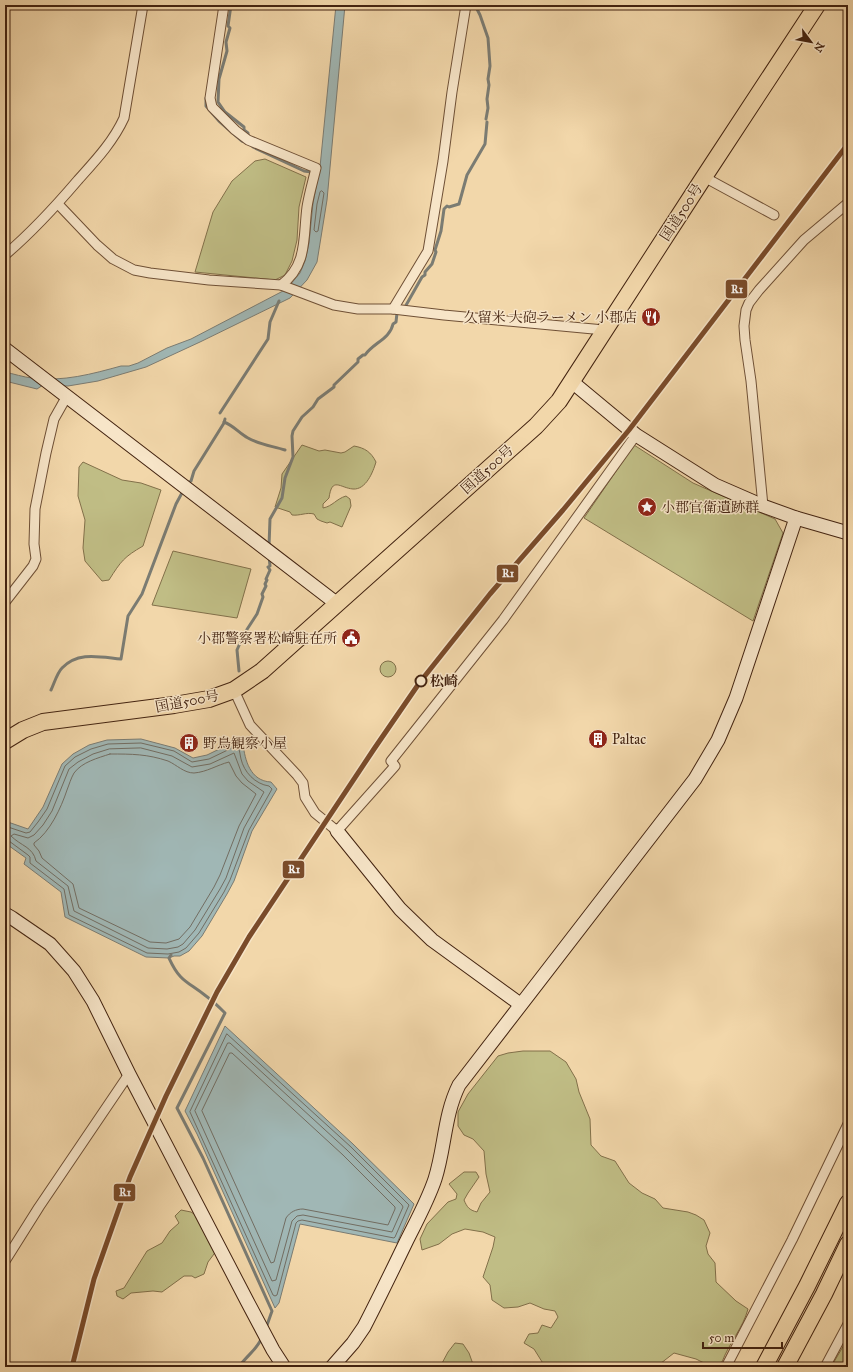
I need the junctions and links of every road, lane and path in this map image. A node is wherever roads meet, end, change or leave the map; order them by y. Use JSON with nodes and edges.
{"nodes":[{"id":1,"x":143,"y":5,"type":"edge"},
{"id":2,"x":224,"y":5,"type":"edge"},
{"id":3,"x":466,"y":5,"type":"edge"},
{"id":4,"x":817,"y":5,"type":"edge"},
{"id":5,"x":704,"y":177,"type":"junction"},
{"id":6,"x":848,"y":203,"type":"edge"},
{"id":7,"x":58,"y":204,"type":"junction"},
{"id":8,"x":774,"y":215,"type":"dead end"},
{"id":9,"x":5,"y":255,"type":"edge"},
{"id":10,"x":281,"y":285,"type":"junction"},
{"id":11,"x":393,"y":309,"type":"junction"},
{"id":12,"x":604,"y":330,"type":"junction"},
{"id":13,"x":5,"y":349,"type":"edge"},
{"id":14,"x":571,"y":381,"type":"junction"},
{"id":15,"x":67,"y":396,"type":"junction"},
{"id":16,"x":636,"y":435,"type":"junction"},
{"id":17,"x":763,"y":506,"type":"junction"},
{"id":18,"x":796,"y":518,"type":"junction"},
{"id":19,"x":848,"y":533,"type":"edge"},
{"id":20,"x":5,"y":602,"type":"edge"},
{"id":21,"x":336,"y":603,"type":"junction"},
{"id":22,"x":234,"y":690,"type":"junction"},
{"id":23,"x":5,"y":741,"type":"edge"},
{"id":24,"x":336,"y":831,"type":"junction"},
{"id":25,"x":5,"y":914,"type":"edge"},
{"id":26,"x":520,"y":1004,"type":"junction"},
{"id":27,"x":130,"y":1074,"type":"junction"},
{"id":28,"x":848,"y":1126,"type":"edge"},
{"id":29,"x":848,"y":1203,"type":"edge"},
{"id":30,"x":848,"y":1244,"type":"edge"},
{"id":31,"x":5,"y":1261,"type":"edge"},
{"id":32,"x":848,"y":1324,"type":"edge"},
{"id":33,"x":284,"y":1367,"type":"edge"},
{"id":34,"x":332,"y":1367,"type":"edge"},
{"id":35,"x":726,"y":1367,"type":"edge"},
{"id":36,"x":764,"y":1367,"type":"edge"},
{"id":37,"x":784,"y":1367,"type":"edge"},
{"id":38,"x":825,"y":1367,"type":"edge"}],
"edges":[{"from":1,"to":7,"type":"street"},
{"from":2,"to":10,"type":"street"},
{"from":3,"to":11,"type":"street"},
{"from":4,"to":5,"type":"highway","name":"国道500号"},
{"from":5,"to":8,"type":"street"},
{"from":5,"to":12,"type":"highway","name":"国道500号"},
{"from":6,"to":17,"type":"street"},
{"from":7,"to":9,"type":"street"},
{"from":7,"to":10,"type":"street"},
{"from":10,"to":11,"type":"street"},
{"from":11,"to":12,"type":"street"},
{"from":12,"to":14,"type":"highway","name":"国道500号"},
{"from":13,"to":15,"type":"street"},
{"from":14,"to":16,"type":"street"},
{"from":14,"to":21,"type":"highway","name":"国道500号"},
{"from":15,"to":20,"type":"street"},
{"from":15,"to":21,"type":"street"},
{"from":16,"to":17,"type":"street"},
{"from":16,"to":24,"type":"street"},
{"from":17,"to":18,"type":"street"},
{"from":18,"to":19,"type":"street"},
{"from":18,"to":26,"type":"street"},
{"from":21,"to":22,"type":"highway","name":"国道500号"},
{"from":22,"to":23,"type":"highway","name":"国道500号"},
{"from":22,"to":24,"type":"street"},
{"from":24,"to":26,"type":"street"},
{"from":25,"to":27,"type":"street"},
{"from":26,"to":34,"type":"street"},
{"from":27,"to":31,"type":"street"},
{"from":27,"to":33,"type":"street"},
{"from":28,"to":35,"type":"street"},
{"from":29,"to":36,"type":"highway"},
{"from":30,"to":37,"type":"highway"},
{"from":32,"to":38,"type":"street"}]}
